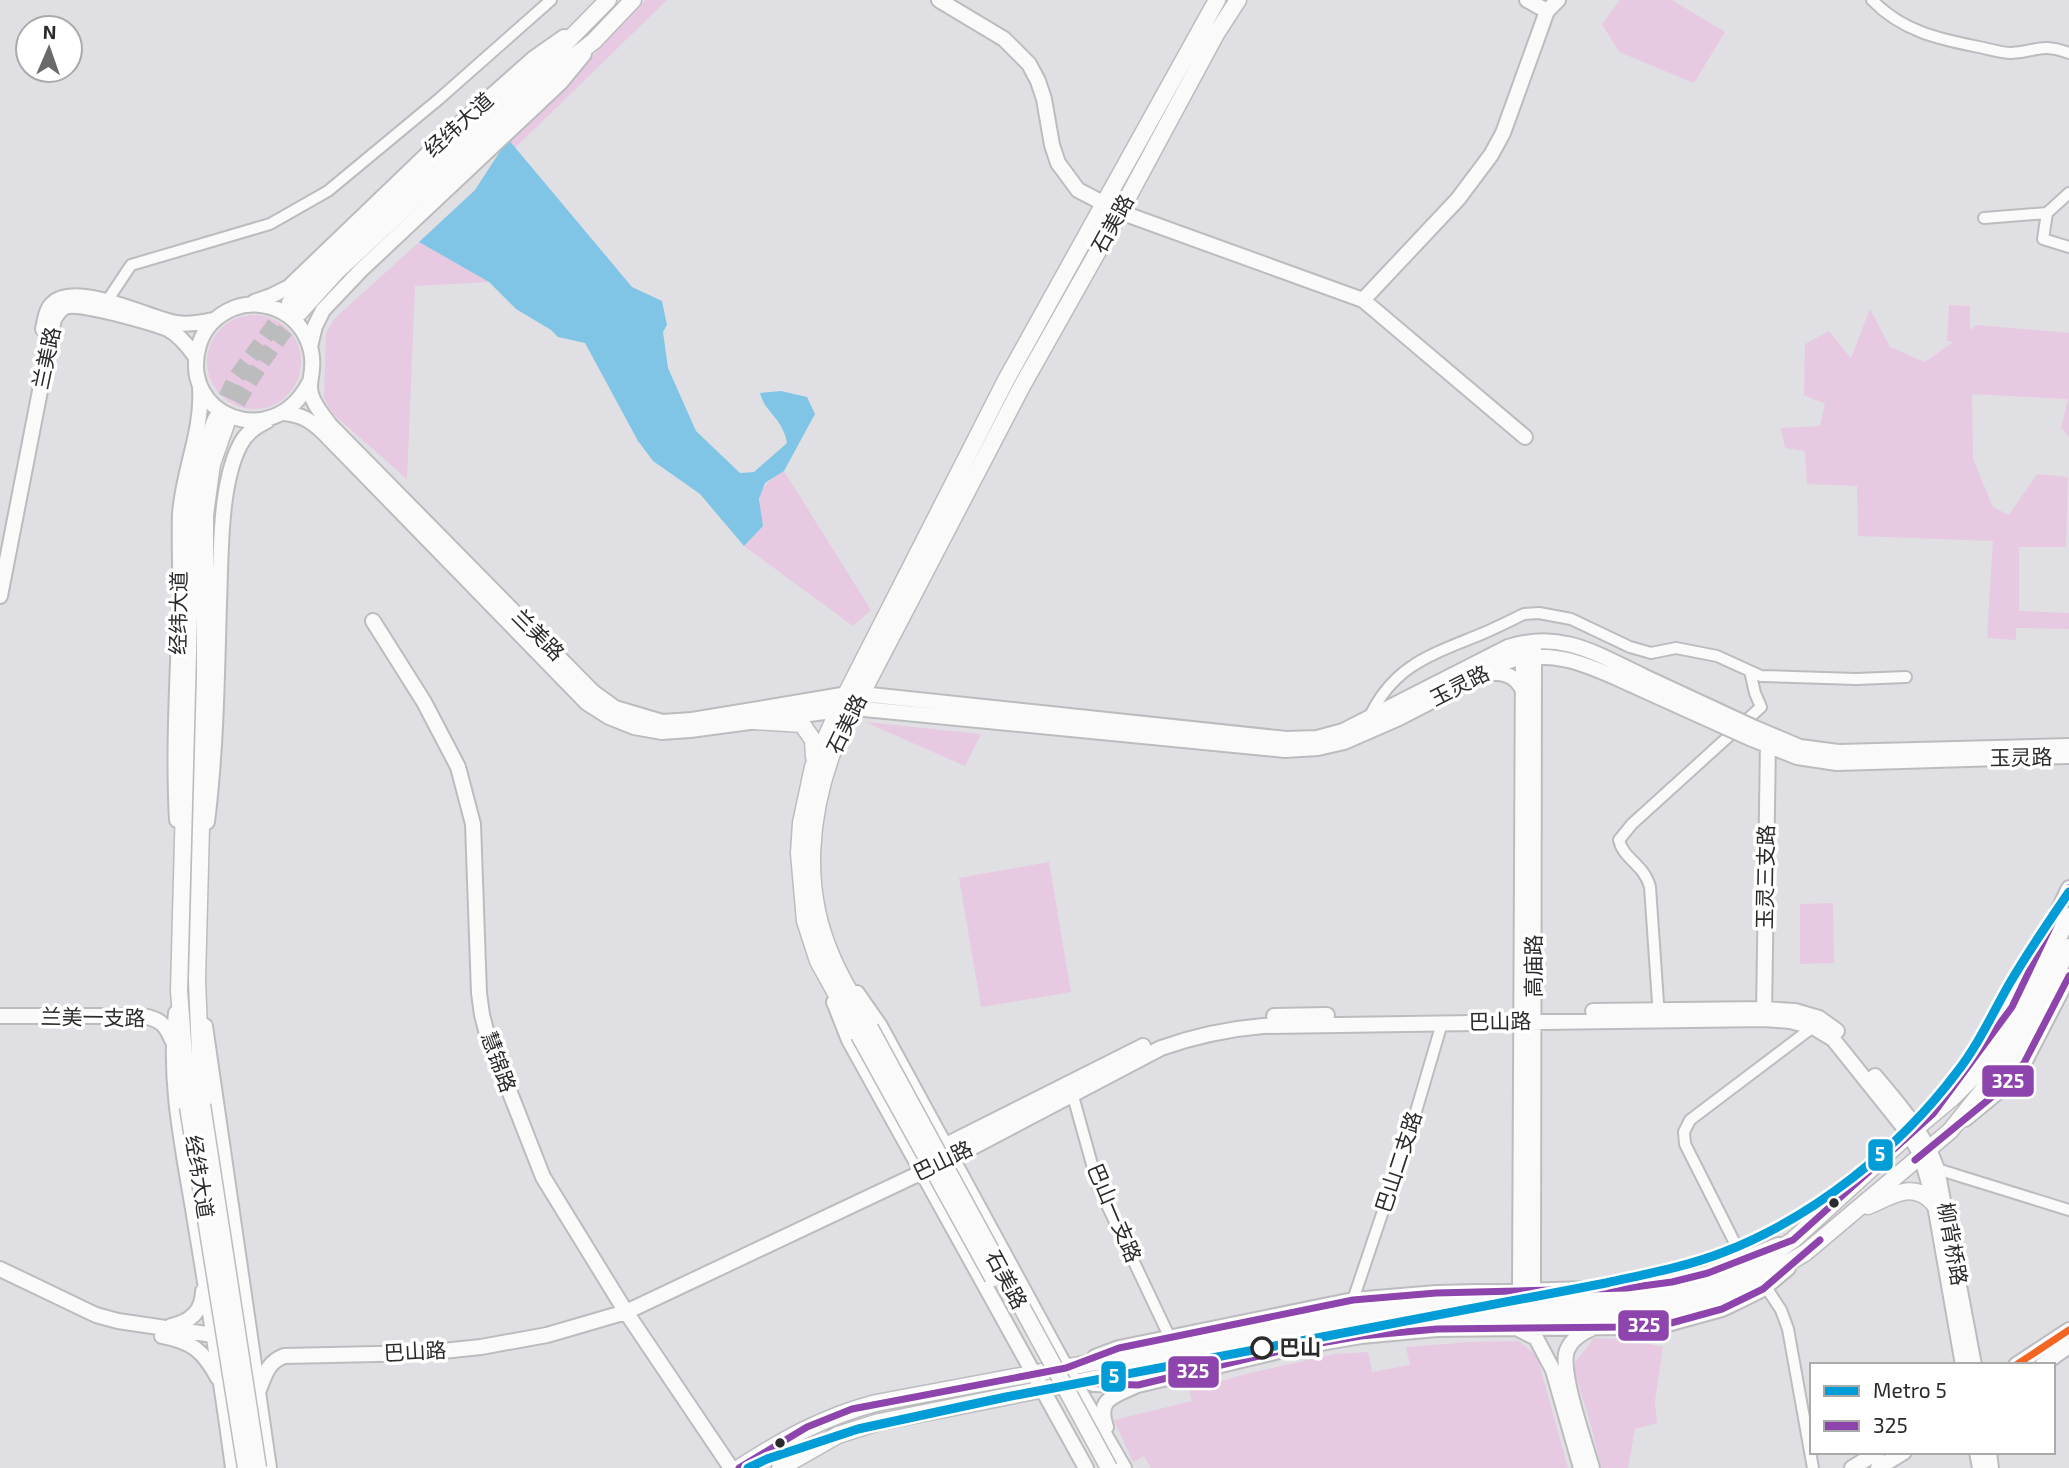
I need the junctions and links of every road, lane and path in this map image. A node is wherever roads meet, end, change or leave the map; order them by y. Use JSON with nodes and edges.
{"nodes":[{"id":1,"x":551,"y":0,"type":"edge"},
{"id":2,"x":608,"y":0,"type":"edge"},
{"id":3,"x":633,"y":0,"type":"edge"},
{"id":4,"x":939,"y":0,"type":"edge"},
{"id":5,"x":1217,"y":0,"type":"edge"},
{"id":6,"x":1238,"y":0,"type":"edge"},
{"id":7,"x":1527,"y":0,"type":"edge"},
{"id":8,"x":1558,"y":0,"type":"edge"},
{"id":9,"x":1872,"y":0,"type":"edge"},
{"id":10,"x":1547,"y":11,"type":"junction"},
{"id":11,"x":586,"y":23,"type":"junction"},
{"id":12,"x":594,"y":41,"type":"junction"},
{"id":13,"x":2069,"y":53,"type":"edge"},
{"id":14,"x":2069,"y":193,"type":"edge"},
{"id":15,"x":1102,"y":204,"type":"junction"},
{"id":16,"x":1121,"y":212,"type":"junction"},
{"id":17,"x":2047,"y":213,"type":"junction"},
{"id":18,"x":1984,"y":218,"type":"dead end"},
{"id":19,"x":2069,"y":247,"type":"edge"},
{"id":20,"x":1363,"y":300,"type":"junction"},
{"id":21,"x":107,"y":301,"type":"junction"},
{"id":22,"x":237,"y":307,"type":"junction"},
{"id":23,"x":213,"y":320,"type":"junction"},
{"id":24,"x":310,"y":346,"type":"junction"},
{"id":25,"x":195,"y":356,"type":"junction"},
{"id":26,"x":309,"y":383,"type":"junction"},
{"id":27,"x":200,"y":387,"type":"junction"},
{"id":28,"x":279,"y":415,"type":"junction"},
{"id":29,"x":1525,"y":437,"type":"dead end"},
{"id":30,"x":0,"y":547,"type":"edge"},
{"id":31,"x":0,"y":596,"type":"edge"},
{"id":32,"x":373,"y":621,"type":"dead end"},
{"id":33,"x":1529,"y":649,"type":"junction"},
{"id":34,"x":1566,"y":659,"type":"junction"},
{"id":35,"x":1750,"y":671,"type":"junction"},
{"id":36,"x":1486,"y":673,"type":"junction"},
{"id":37,"x":1906,"y":677,"type":"dead end"},
{"id":38,"x":1641,"y":682,"type":"junction"},
{"id":39,"x":1529,"y":692,"type":"junction"},
{"id":40,"x":851,"y":701,"type":"junction"},
{"id":41,"x":1369,"y":718,"type":"junction"},
{"id":42,"x":754,"y":721,"type":"junction"},
{"id":43,"x":1761,"y":737,"type":"junction"},
{"id":44,"x":1286,"y":745,"type":"junction"},
{"id":45,"x":2069,"y":746,"type":"edge"},
{"id":46,"x":2069,"y":757,"type":"edge"},
{"id":47,"x":813,"y":766,"type":"junction"},
{"id":48,"x":180,"y":884,"type":"junction"},
{"id":49,"x":200,"y":886,"type":"junction"},
{"id":50,"x":2069,"y":888,"type":"edge"},
{"id":51,"x":2069,"y":916,"type":"edge"},
{"id":52,"x":2069,"y":947,"type":"edge"},
{"id":53,"x":825,"y":959,"type":"junction"},
{"id":54,"x":2069,"y":976,"type":"edge"},
{"id":55,"x":197,"y":980,"type":"junction"},
{"id":56,"x":179,"y":991,"type":"junction"},
{"id":57,"x":1764,"y":1014,"type":"junction"},
{"id":58,"x":1659,"y":1015,"type":"junction"},
{"id":59,"x":0,"y":1016,"type":"edge"},
{"id":60,"x":1527,"y":1017,"type":"junction"},
{"id":61,"x":1442,"y":1023,"type":"junction"},
{"id":62,"x":1813,"y":1027,"type":"junction"},
{"id":63,"x":864,"y":1031,"type":"junction"},
{"id":64,"x":173,"y":1042,"type":"junction"},
{"id":65,"x":1071,"y":1089,"type":"junction"},
{"id":66,"x":195,"y":1106,"type":"junction"},
{"id":67,"x":1933,"y":1114,"type":"junction"},
{"id":68,"x":1913,"y":1130,"type":"junction"},
{"id":69,"x":1950,"y":1131,"type":"junction"},
{"id":70,"x":948,"y":1152,"type":"junction"},
{"id":71,"x":1925,"y":1152,"type":"junction"},
{"id":72,"x":919,"y":1166,"type":"junction"},
{"id":73,"x":1937,"y":1169,"type":"junction"},
{"id":74,"x":1935,"y":1205,"type":"junction"},
{"id":75,"x":2069,"y":1210,"type":"edge"},
{"id":76,"x":1853,"y":1212,"type":"junction"},
{"id":77,"x":1793,"y":1240,"type":"junction"},
{"id":78,"x":1805,"y":1253,"type":"junction"},
{"id":79,"x":1743,"y":1259,"type":"junction"},
{"id":80,"x":0,"y":1269,"type":"edge"},
{"id":81,"x":204,"y":1275,"type":"junction"},
{"id":82,"x":0,"y":1278,"type":"edge"},
{"id":83,"x":1766,"y":1287,"type":"junction"},
{"id":84,"x":1526,"y":1290,"type":"junction"},
{"id":85,"x":1353,"y":1300,"type":"junction"},
{"id":86,"x":626,"y":1312,"type":"junction"},
{"id":87,"x":162,"y":1327,"type":"junction"},
{"id":88,"x":1596,"y":1327,"type":"junction"},
{"id":89,"x":1508,"y":1328,"type":"junction"},
{"id":90,"x":2069,"y":1330,"type":"edge"},
{"id":91,"x":213,"y":1334,"type":"junction"},
{"id":92,"x":1170,"y":1338,"type":"junction"},
{"id":93,"x":2069,"y":1346,"type":"edge"},
{"id":94,"x":1963,"y":1363,"type":"edge"},
{"id":95,"x":1973,"y":1363,"type":"edge"},
{"id":96,"x":2019,"y":1363,"type":"edge"},
{"id":97,"x":2045,"y":1363,"type":"edge"},
{"id":98,"x":1066,"y":1368,"type":"junction"},
{"id":99,"x":1553,"y":1370,"type":"junction"},
{"id":100,"x":1034,"y":1373,"type":"junction"},
{"id":101,"x":1074,"y":1383,"type":"junction"},
{"id":102,"x":1138,"y":1385,"type":"junction"},
{"id":103,"x":222,"y":1386,"type":"junction"},
{"id":104,"x":1043,"y":1389,"type":"junction"},
{"id":105,"x":259,"y":1390,"type":"junction"},
{"id":106,"x":1573,"y":1400,"type":"junction"},
{"id":107,"x":262,"y":1412,"type":"junction"},
{"id":108,"x":227,"y":1417,"type":"junction"},
{"id":109,"x":1810,"y":1451,"type":"edge"},
{"id":110,"x":1875,"y":1454,"type":"edge"},
{"id":111,"x":1901,"y":1454,"type":"edge"},
{"id":112,"x":1117,"y":1465,"type":"edge"},
{"id":113,"x":233,"y":1468,"type":"edge"},
{"id":114,"x":246,"y":1468,"type":"edge"},
{"id":115,"x":258,"y":1468,"type":"edge"},
{"id":116,"x":269,"y":1468,"type":"edge"},
{"id":117,"x":731,"y":1468,"type":"edge"},
{"id":118,"x":739,"y":1468,"type":"edge"},
{"id":119,"x":780,"y":1468,"type":"edge"},
{"id":120,"x":1086,"y":1468,"type":"edge"},
{"id":121,"x":1097,"y":1468,"type":"edge"},
{"id":122,"x":1581,"y":1468,"type":"edge"},
{"id":123,"x":1592,"y":1468,"type":"edge"},
{"id":124,"x":1852,"y":1468,"type":"edge"},
{"id":125,"x":1878,"y":1468,"type":"edge"}],
"edges":[{"from":1,"to":21,"type":"street"},
{"from":2,"to":11,"type":"main road","name":"经纬大道"},
{"from":3,"to":12,"type":"main road","name":"经纬大道"},
{"from":4,"to":15,"type":"street"},
{"from":5,"to":15,"type":"main road","name":"石美路"},
{"from":6,"to":16,"type":"main road","name":"石美路"},
{"from":7,"to":10,"type":"street"},
{"from":8,"to":10,"type":"street"},
{"from":9,"to":13,"type":"street"},
{"from":10,"to":20,"type":"street"},
{"from":11,"to":12,"type":"main road","name":"经纬大道"},
{"from":11,"to":22,"type":"street","name":"经纬大道"},
{"from":12,"to":24,"type":"street","name":"经纬大道"},
{"from":14,"to":17,"type":"street"},
{"from":15,"to":16,"type":"street"},
{"from":15,"to":40,"type":"main road","name":"石美路"},
{"from":16,"to":20,"type":"street"},
{"from":16,"to":40,"type":"main road","name":"石美路"},
{"from":17,"to":18,"type":"street"},
{"from":17,"to":19,"type":"street"},
{"from":20,"to":29,"type":"street"},
{"from":21,"to":23,"type":"street","name":"兰美路"},
{"from":21,"to":30,"type":"street","name":"兰美路"},
{"from":22,"to":23,"type":"street","name":"兰美路"},
{"from":22,"to":24,"type":"street","name":"兰美路"},
{"from":23,"to":25,"type":"street"},
{"from":24,"to":26,"type":"street","name":"兰美路"},
{"from":25,"to":27,"type":"street"},
{"from":25,"to":31,"type":"street","name":"兰美路"},
{"from":26,"to":28,"type":"street"},
{"from":26,"to":40,"type":"street","name":"兰美路"},
{"from":27,"to":28,"type":"street","name":"兰美路"},
{"from":27,"to":48,"type":"street","name":"经纬大道"},
{"from":28,"to":42,"type":"street","name":"兰美路"},
{"from":28,"to":49,"type":"street","name":"经纬大道"},
{"from":32,"to":86,"type":"street","name":"慧锦路"},
{"from":33,"to":34,"type":"street","name":"玉灵路"},
{"from":33,"to":36,"type":"street","name":"玉灵路"},
{"from":33,"to":38,"type":"street","name":"玉灵路"},
{"from":33,"to":39,"type":"street","name":"高庙路"},
{"from":33,"to":41,"type":"street","name":"玉灵路"},
{"from":34,"to":38,"type":"street","name":"玉灵路"},
{"from":34,"to":39,"type":"street"},
{"from":35,"to":37,"type":"street"},
{"from":35,"to":41,"type":"street"},
{"from":35,"to":58,"type":"street"},
{"from":36,"to":39,"type":"street"},
{"from":36,"to":44,"type":"street","name":"玉灵路"},
{"from":38,"to":43,"type":"street","name":"玉灵路","bridge":true},
{"from":39,"to":60,"type":"street","name":"高庙路"},
{"from":40,"to":42,"type":"street","name":"兰美路"},
{"from":40,"to":44,"type":"street","name":"玉灵路"},
{"from":40,"to":47,"type":"main road","name":"石美路"},
{"from":40,"to":53,"type":"main road","name":"石美路"},
{"from":41,"to":44,"type":"street","name":"玉灵路"},
{"from":42,"to":47,"type":"main road"},
{"from":43,"to":45,"type":"street","name":"玉灵路"},
{"from":43,"to":46,"type":"street","name":"玉灵路"},
{"from":43,"to":57,"type":"street","name":"玉灵三支路"},
{"from":47,"to":53,"type":"main road","name":"石美路"},
{"from":48,"to":49,"type":"main road","name":"经纬大道"},
{"from":48,"to":56,"type":"main road","name":"经纬大道"},
{"from":49,"to":55,"type":"main road","name":"经纬大道"},
{"from":50,"to":67,"type":"street"},
{"from":51,"to":67,"type":"main road"},
{"from":52,"to":69,"type":"main road"},
{"from":53,"to":63,"type":"main road","name":"石美路"},
{"from":53,"to":70,"type":"street"},
{"from":53,"to":72,"type":"street"},
{"from":54,"to":69,"type":"street"},
{"from":55,"to":66,"type":"main road","name":"经纬大道"},
{"from":55,"to":105,"type":"street"},
{"from":56,"to":64,"type":"street"},
{"from":56,"to":66,"type":"main road","name":"经纬大道"},
{"from":57,"to":58,"type":"street","name":"巴山路"},
{"from":57,"to":62,"type":"street","name":"巴山路"},
{"from":57,"to":68,"type":"street","name":"巴山路"},
{"from":58,"to":60,"type":"street","name":"巴山路"},
{"from":59,"to":64,"type":"street","name":"兰美一支路"},
{"from":60,"to":61,"type":"street","name":"巴山路"},
{"from":60,"to":65,"type":"street","name":"巴山路"},
{"from":60,"to":84,"type":"street","name":"高庙路"},
{"from":61,"to":65,"type":"street","name":"巴山路"},
{"from":61,"to":85,"type":"street","name":"巴山二支路"},
{"from":62,"to":68,"type":"street","name":"巴山路"},
{"from":62,"to":79,"type":"street"},
{"from":63,"to":112,"type":"main road","name":"石美路","bridge":true},
{"from":63,"to":121,"type":"main road","name":"石美路","bridge":true},
{"from":64,"to":81,"type":"street"},
{"from":65,"to":70,"type":"street","name":"巴山路"},
{"from":65,"to":92,"type":"street","name":"巴山一支路"},
{"from":66,"to":114,"type":"main road","name":"经纬大道","bridge":true},
{"from":66,"to":115,"type":"main road","name":"经纬大道","bridge":true},
{"from":67,"to":68,"type":"main road"},
{"from":68,"to":71,"type":"street","name":"柳背桥路"},
{"from":68,"to":77,"type":"main road"},
{"from":69,"to":71,"type":"main road"},
{"from":70,"to":72,"type":"street","name":"巴山路"},
{"from":70,"to":98,"type":"street"},
{"from":71,"to":73,"type":"street","name":"柳背桥路"},
{"from":71,"to":74,"type":"street","name":"柳背桥路"},
{"from":71,"to":76,"type":"main road"},
{"from":72,"to":86,"type":"street","name":"巴山路"},
{"from":72,"to":100,"type":"street"},
{"from":73,"to":75,"type":"street"},
{"from":73,"to":95,"type":"street","name":"柳背桥路"},
{"from":74,"to":76,"type":"main road"},
{"from":74,"to":94,"type":"street","name":"柳背桥路"},
{"from":76,"to":78,"type":"main road"},
{"from":77,"to":79,"type":"street"},
{"from":77,"to":98,"type":"main road"},
{"from":78,"to":83,"type":"street"},
{"from":78,"to":101,"type":"main road"},
{"from":79,"to":84,"type":"street"},
{"from":80,"to":87,"type":"street"},
{"from":81,"to":87,"type":"street"},
{"from":81,"to":91,"type":"street"},
{"from":82,"to":103,"type":"street"},
{"from":83,"to":88,"type":"street"},
{"from":83,"to":109,"type":"street"},
{"from":84,"to":85,"type":"street"},
{"from":85,"to":92,"type":"street"},
{"from":86,"to":105,"type":"street","name":"巴山路"},
{"from":86,"to":117,"type":"street","name":"慧锦路"},
{"from":87,"to":91,"type":"street"},
{"from":88,"to":89,"type":"street"},
{"from":88,"to":106,"type":"street"},
{"from":89,"to":99,"type":"street"},
{"from":89,"to":102,"type":"street"},
{"from":90,"to":96,"type":"street"},
{"from":91,"to":103,"type":"street"},
{"from":91,"to":105,"type":"street"},
{"from":92,"to":98,"type":"street"},
{"from":93,"to":97,"type":"street"},
{"from":98,"to":100,"type":"main road"},
{"from":98,"to":101,"type":"street"},
{"from":99,"to":106,"type":"street"},
{"from":99,"to":122,"type":"street"},
{"from":100,"to":104,"type":"street"},
{"from":100,"to":118,"type":"main road"},
{"from":101,"to":102,"type":"street"},
{"from":101,"to":104,"type":"main road"},
{"from":101,"to":112,"type":"street"},
{"from":102,"to":112,"type":"street"},
{"from":103,"to":108,"type":"street"},
{"from":104,"to":119,"type":"main road"},
{"from":104,"to":120,"type":"street"},
{"from":105,"to":107,"type":"street"},
{"from":106,"to":123,"type":"street"},
{"from":107,"to":108,"type":"street"},
{"from":107,"to":116,"type":"street"},
{"from":108,"to":113,"type":"street"},
{"from":110,"to":124,"type":"street"},
{"from":111,"to":125,"type":"street"}]}
